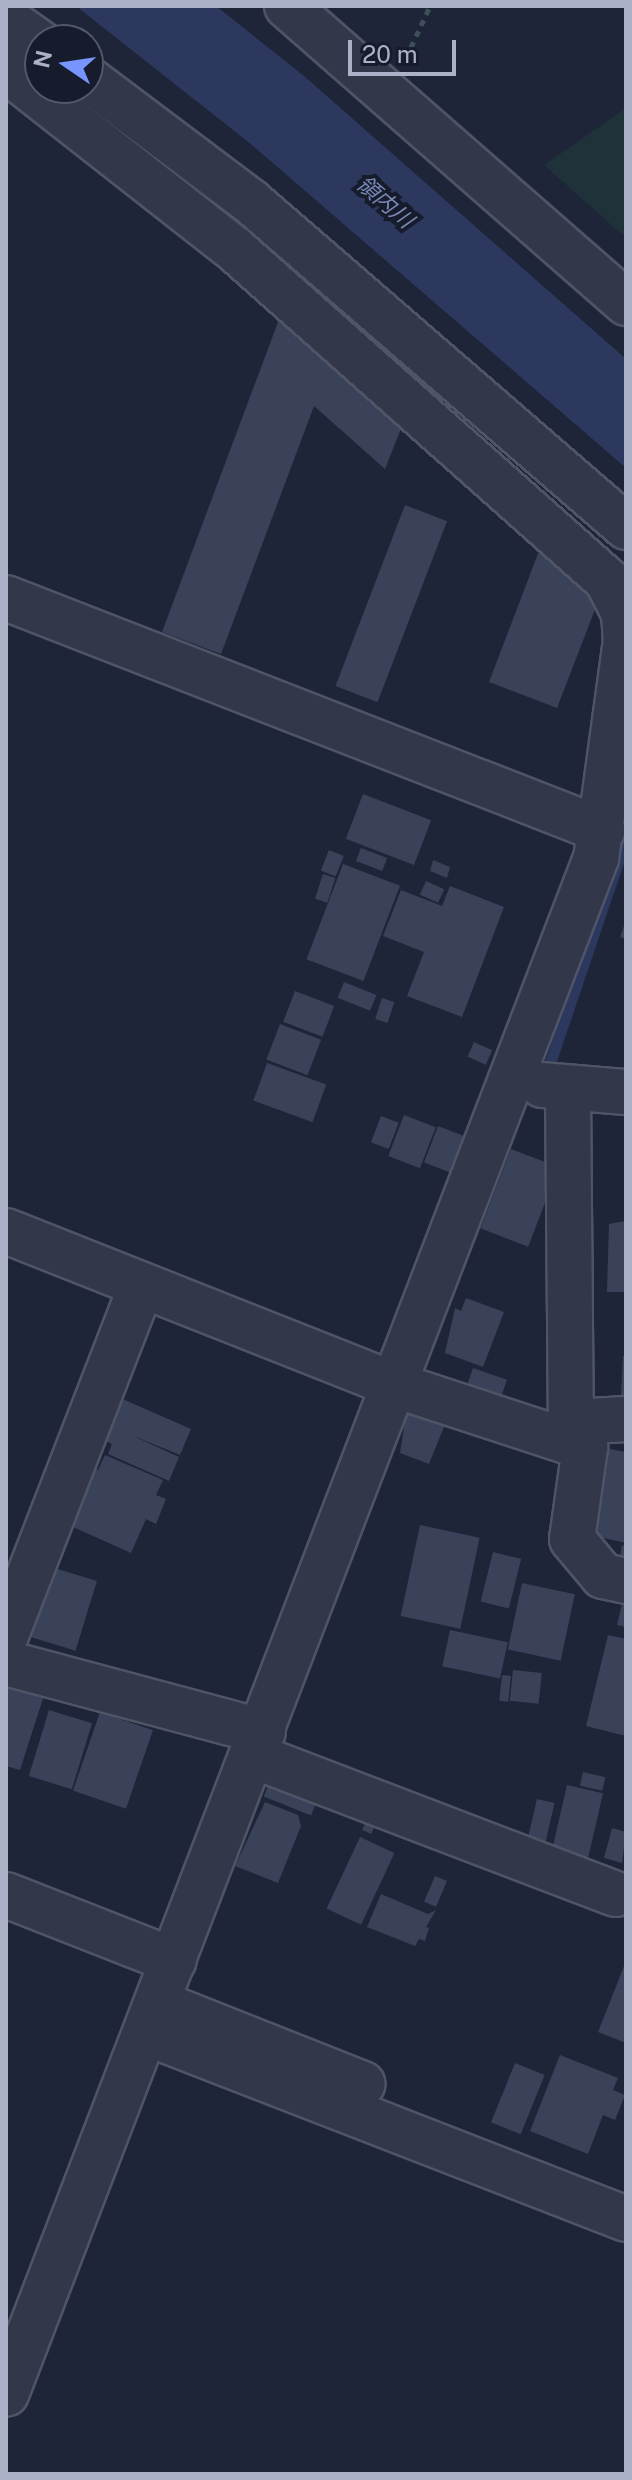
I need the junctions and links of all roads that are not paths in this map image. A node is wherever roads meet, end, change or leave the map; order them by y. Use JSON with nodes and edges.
{"nodes":[{"id":1,"x":287,"y":6,"type":"edge"},
{"id":2,"x":6,"y":19,"type":"edge"},
{"id":3,"x":24,"y":32,"type":"edge"},
{"id":4,"x":6,"y":70,"type":"edge"},
{"id":5,"x":104,"y":91,"type":"edge"},
{"id":6,"x":626,"y":303,"type":"edge"},
{"id":7,"x":626,"y":527,"type":"edge"},
{"id":8,"x":6,"y":598,"type":"edge"},
{"id":9,"x":6,"y":628,"type":"edge"},
{"id":10,"x":599,"y":844,"type":"junction"},
{"id":11,"x":512,"y":1079,"type":"junction"},
{"id":12,"x":568,"y":1091,"type":"junction"},
{"id":13,"x":626,"y":1092,"type":"edge"},
{"id":14,"x":6,"y":1231,"type":"edge"},
{"id":15,"x":142,"y":1285,"type":"junction"},
{"id":16,"x":398,"y":1386,"type":"junction"},
{"id":17,"x":626,"y":1419,"type":"edge"},
{"id":18,"x":572,"y":1432,"type":"junction"},
{"id":19,"x":626,"y":1581,"type":"edge"},
{"id":20,"x":6,"y":1635,"type":"edge"},
{"id":21,"x":6,"y":1663,"type":"edge"},
{"id":22,"x":258,"y":1744,"type":"junction"},
{"id":23,"x":616,"y":1894,"type":"dead end"},
{"id":24,"x":6,"y":1895,"type":"edge"},
{"id":25,"x":6,"y":1926,"type":"edge"},
{"id":26,"x":161,"y":1996,"type":"junction"},
{"id":27,"x":626,"y":2187,"type":"edge"},
{"id":28,"x":626,"y":2219,"type":"edge"},
{"id":29,"x":6,"y":2394,"type":"edge"}],
"edges":[{"from":1,"to":6,"type":"street"},
{"from":2,"to":3,"type":"street"},
{"from":4,"to":10,"type":"street"},
{"from":5,"to":7,"type":"street"},
{"from":8,"to":10,"type":"street"},
{"from":9,"to":10,"type":"street"},
{"from":10,"to":11,"type":"street"},
{"from":11,"to":12,"type":"street"},
{"from":11,"to":16,"type":"street"},
{"from":12,"to":13,"type":"street"},
{"from":12,"to":18,"type":"street"},
{"from":14,"to":15,"type":"street"},
{"from":15,"to":16,"type":"street"},
{"from":15,"to":20,"type":"street"},
{"from":16,"to":18,"type":"street"},
{"from":16,"to":22,"type":"street"},
{"from":17,"to":18,"type":"street"},
{"from":18,"to":19,"type":"street"},
{"from":21,"to":22,"type":"street"},
{"from":22,"to":23,"type":"street"},
{"from":22,"to":26,"type":"street"},
{"from":24,"to":26,"type":"street"},
{"from":25,"to":26,"type":"street"},
{"from":26,"to":27,"type":"street"},
{"from":26,"to":28,"type":"street"},
{"from":26,"to":29,"type":"street"}]}
